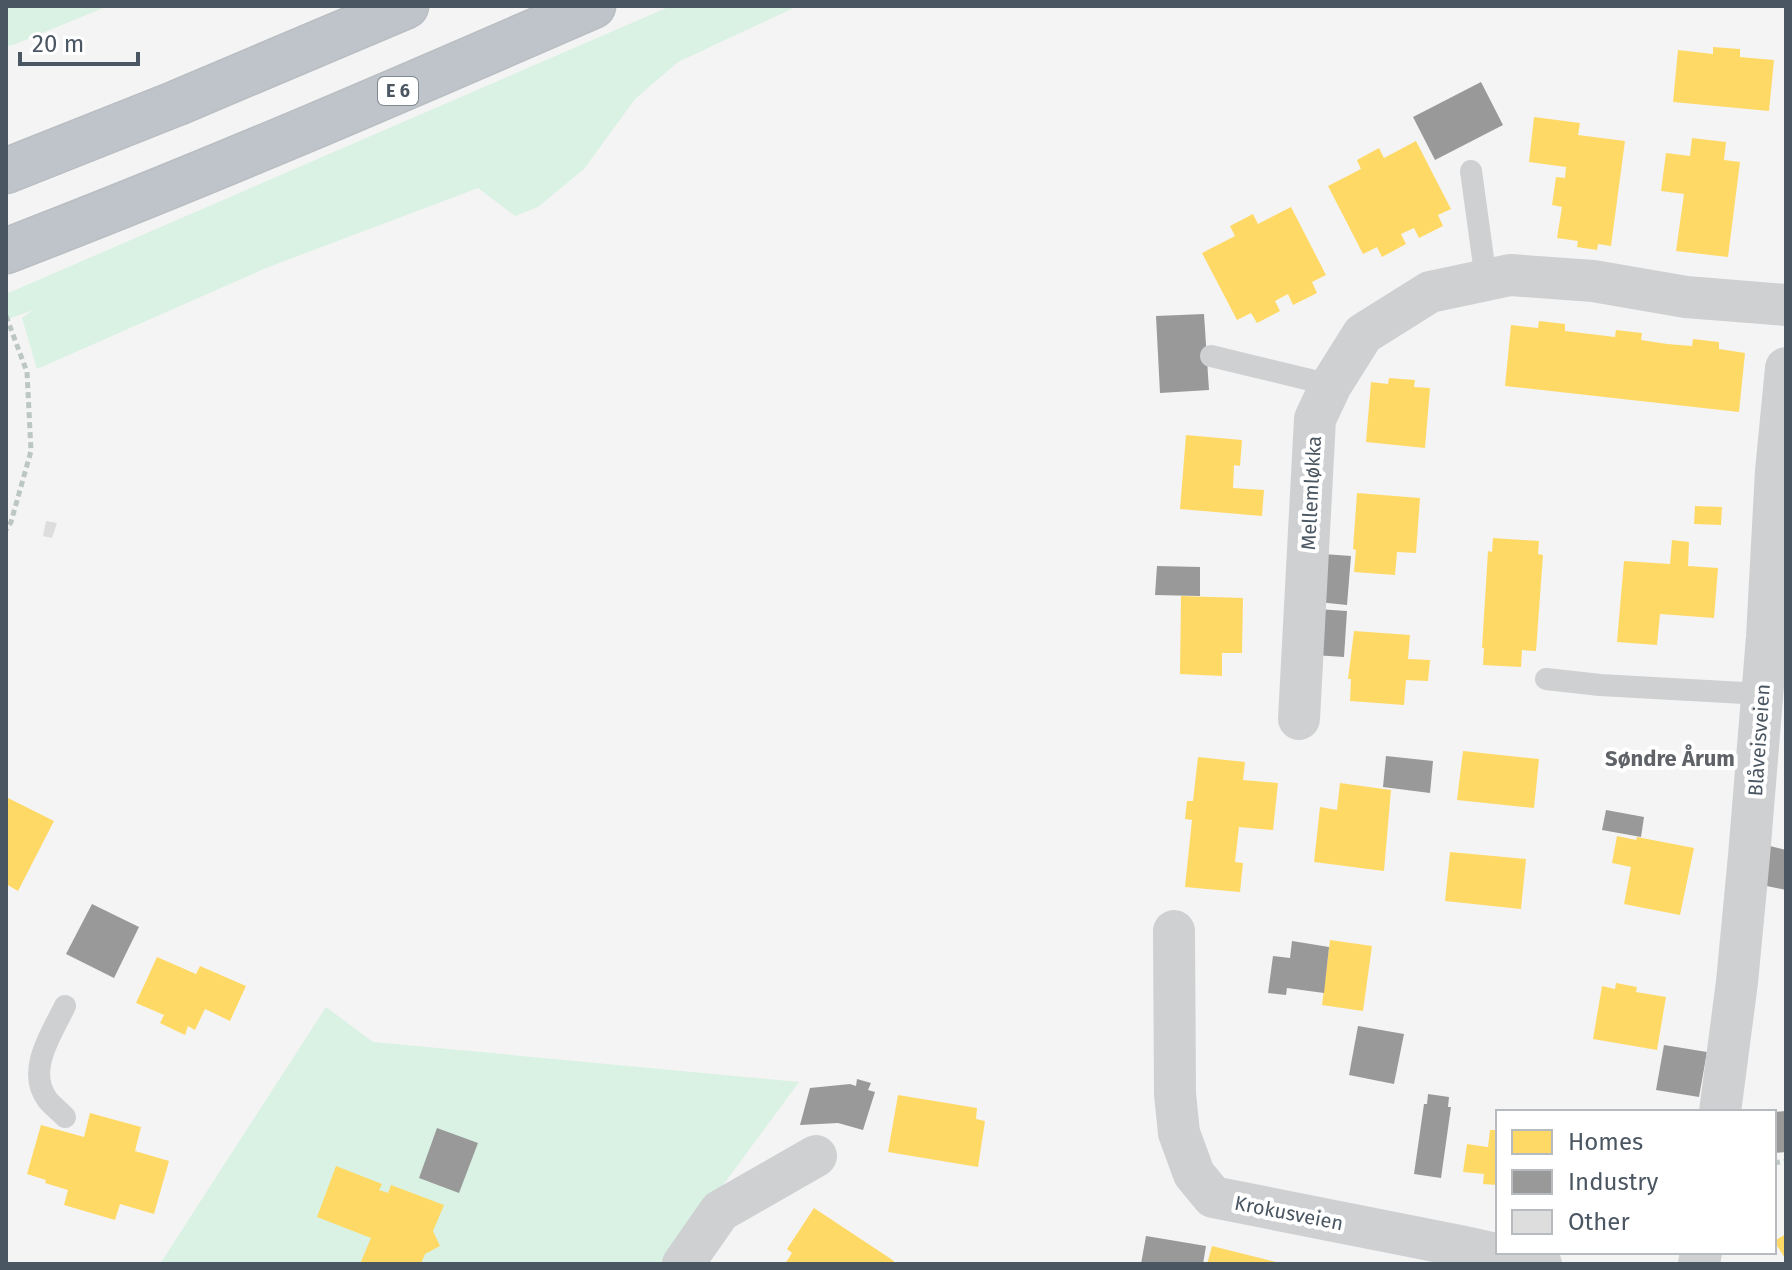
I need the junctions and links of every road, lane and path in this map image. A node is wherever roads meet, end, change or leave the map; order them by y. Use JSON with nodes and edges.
{"nodes":[{"id":1,"x":406,"y":6,"type":"edge"},
{"id":2,"x":593,"y":6,"type":"edge"},
{"id":3,"x":6,"y":171,"type":"edge"},
{"id":4,"x":1471,"y":171,"type":"dead end"},
{"id":5,"x":6,"y":251,"type":"edge"},
{"id":6,"x":1486,"y":280,"type":"junction"},
{"id":7,"x":1786,"y":305,"type":"edge"},
{"id":8,"x":6,"y":316,"type":"edge"},
{"id":9,"x":1211,"y":356,"type":"dead end"},
{"id":10,"x":1786,"y":368,"type":"edge"},
{"id":11,"x":1331,"y":385,"type":"junction"},
{"id":12,"x":6,"y":530,"type":"edge"},
{"id":13,"x":1776,"y":637,"type":"edge"},
{"id":14,"x":1546,"y":679,"type":"dead end"},
{"id":15,"x":1762,"y":694,"type":"junction"},
{"id":16,"x":1299,"y":719,"type":"dead end"},
{"id":17,"x":1174,"y":931,"type":"dead end"},
{"id":18,"x":65,"y":1006,"type":"dead end"},
{"id":19,"x":1720,"y":1110,"type":"edge"},
{"id":20,"x":65,"y":1117,"type":"dead end"},
{"id":21,"x":816,"y":1156,"type":"dead end"},
{"id":22,"x":683,"y":1264,"type":"edge"},
{"id":23,"x":1541,"y":1264,"type":"edge"}],
"edges":[{"from":1,"to":3,"type":"highway"},
{"from":2,"to":5,"type":"highway","number":"E 6"},
{"from":4,"to":6,"type":"lane"},
{"from":6,"to":7,"type":"street","name":"Mellemløkka"},
{"from":6,"to":11,"type":"street","name":"Mellemløkka"},
{"from":8,"to":12,"type":"path"},
{"from":9,"to":11,"type":"lane"},
{"from":10,"to":13,"type":"street","name":"Blåveisveien"},
{"from":11,"to":16,"type":"street","name":"Mellemløkka"},
{"from":13,"to":15,"type":"street","name":"Blåveisveien"},
{"from":14,"to":15,"type":"lane"},
{"from":15,"to":19,"type":"street","name":"Blåveisveien"},
{"from":17,"to":23,"type":"street","name":"Krokusveien"},
{"from":18,"to":20,"type":"lane"},
{"from":21,"to":22,"type":"street"}]}
